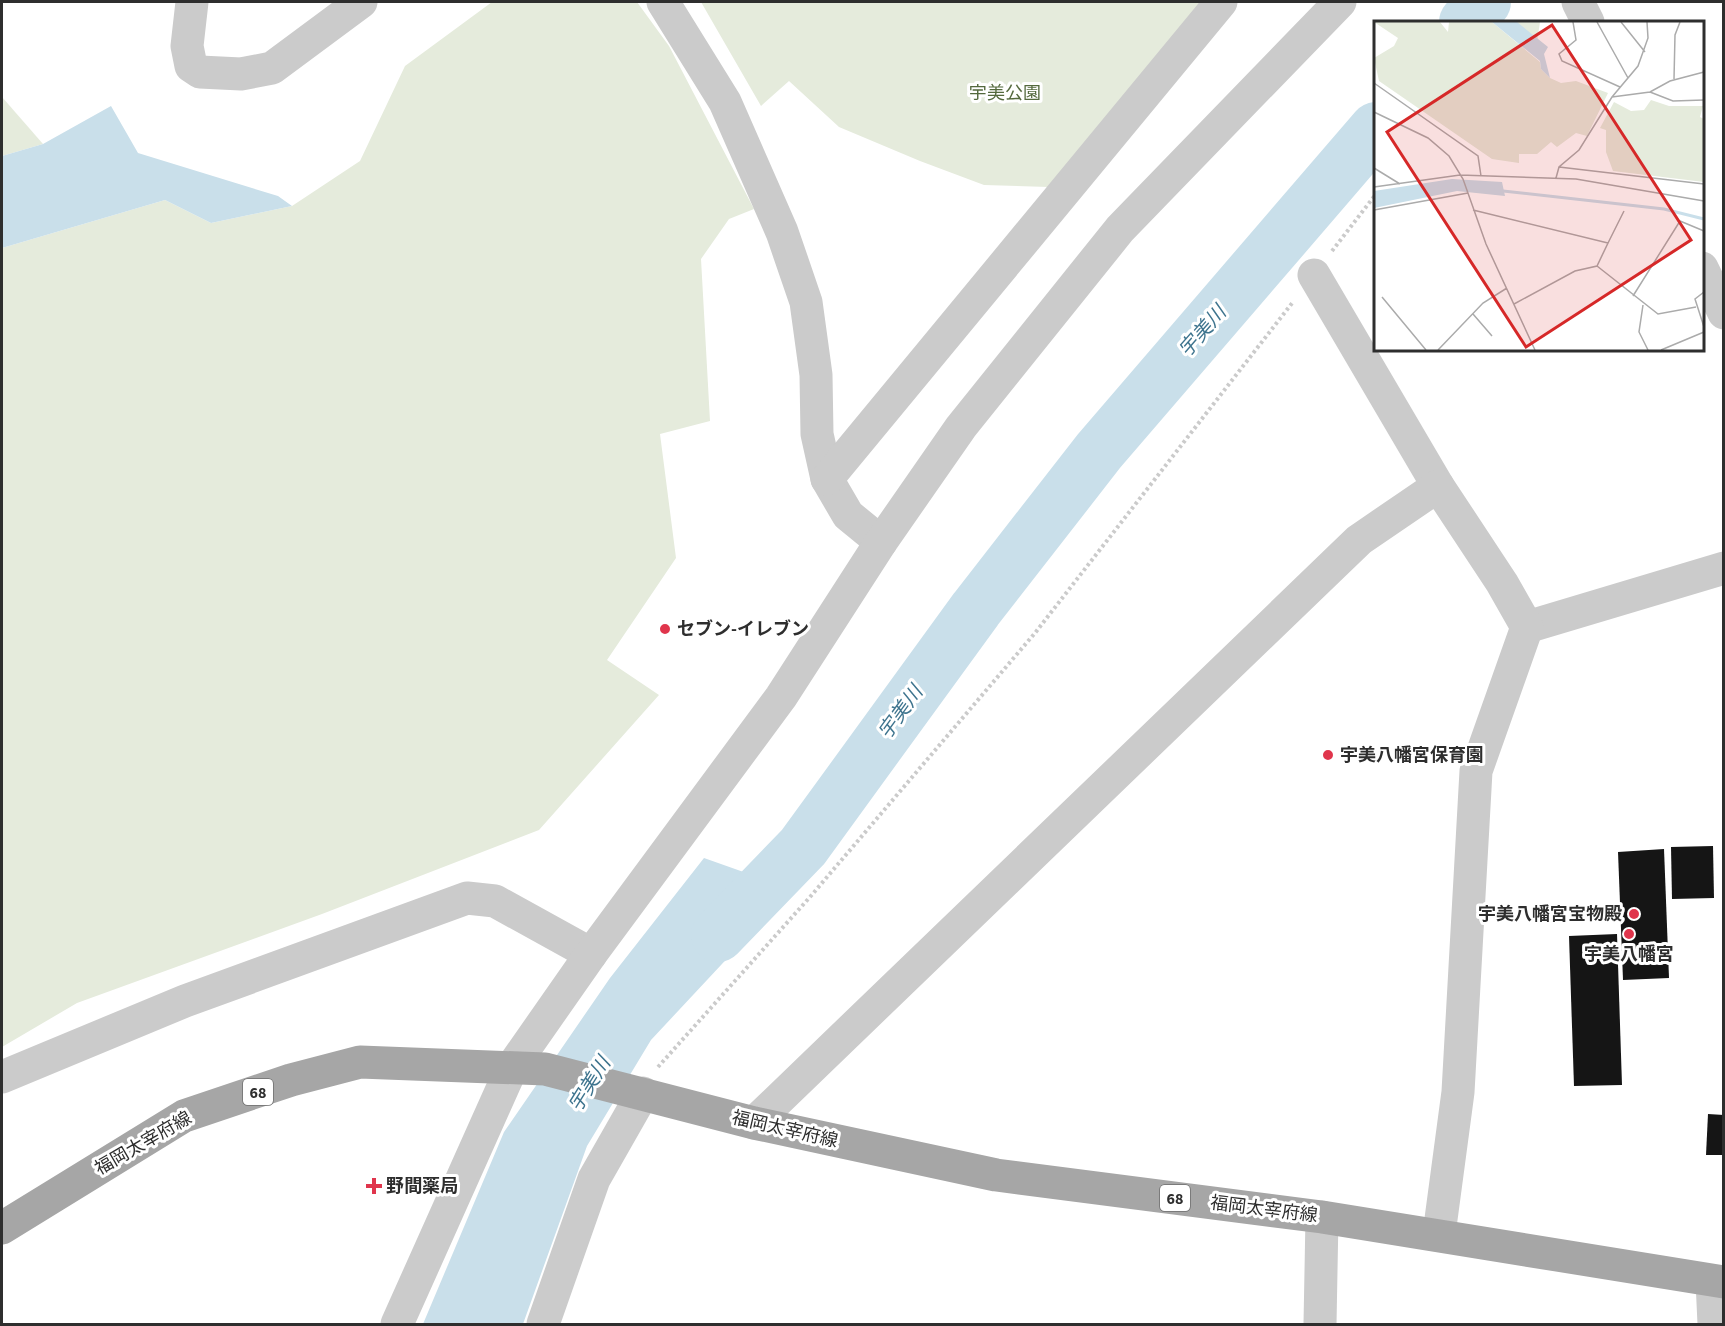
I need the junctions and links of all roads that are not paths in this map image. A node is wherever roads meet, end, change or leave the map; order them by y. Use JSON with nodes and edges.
{"nodes":[{"id":1,"x":192,"y":2,"type":"edge"},
{"id":2,"x":361,"y":2,"type":"edge"},
{"id":3,"x":663,"y":2,"type":"edge"},
{"id":4,"x":1221,"y":2,"type":"edge"},
{"id":5,"x":1340,"y":2,"type":"edge"},
{"id":6,"x":1578,"y":2,"type":"edge"},
{"id":7,"x":1588,"y":21,"type":"edge"},
{"id":8,"x":1704,"y":272,"type":"edge"},
{"id":9,"x":1314,"y":274,"type":"road end"},
{"id":10,"x":1724,"y":313,"type":"edge"},
{"id":11,"x":827,"y":479,"type":"junction"},
{"id":12,"x":1438,"y":486,"type":"junction"},
{"id":13,"x":880,"y":542,"type":"junction"},
{"id":14,"x":1724,"y":568,"type":"edge"},
{"id":15,"x":1527,"y":627,"type":"junction"},
{"id":16,"x":591,"y":954,"type":"junction"},
{"id":17,"x":512,"y":1067,"type":"junction"},
{"id":18,"x":2,"y":1077,"type":"edge"},
{"id":19,"x":636,"y":1092,"type":"junction"},
{"id":20,"x":754,"y":1123,"type":"junction"},
{"id":21,"x":1322,"y":1216,"type":"junction"},
{"id":22,"x":2,"y":1228,"type":"edge"},
{"id":23,"x":1439,"y":1234,"type":"junction"},
{"id":24,"x":1718,"y":1281,"type":"edge"},
{"id":25,"x":397,"y":1324,"type":"edge"},
{"id":26,"x":543,"y":1324,"type":"edge"},
{"id":27,"x":1320,"y":1324,"type":"edge"},
{"id":28,"x":1714,"y":1324,"type":"edge"}],
"edges":[{"from":1,"to":2,"type":"street"},
{"from":3,"to":11,"type":"street"},
{"from":4,"to":11,"type":"street"},
{"from":5,"to":13,"type":"street"},
{"from":6,"to":7,"type":"street"},
{"from":8,"to":10,"type":"street"},
{"from":9,"to":12,"type":"street"},
{"from":11,"to":13,"type":"street"},
{"from":12,"to":15,"type":"street"},
{"from":12,"to":20,"type":"street"},
{"from":13,"to":16,"type":"street"},
{"from":14,"to":15,"type":"street"},
{"from":15,"to":23,"type":"street"},
{"from":16,"to":17,"type":"street"},
{"from":16,"to":18,"type":"street"},
{"from":17,"to":19,"type":"main road","name":"福岡太宰府線","number":"68"},
{"from":17,"to":22,"type":"main road","name":"福岡太宰府線","number":"68"},
{"from":17,"to":25,"type":"street"},
{"from":19,"to":20,"type":"main road","name":"福岡太宰府線","number":"68"},
{"from":19,"to":26,"type":"street"},
{"from":20,"to":21,"type":"main road","name":"福岡太宰府線","number":"68"},
{"from":21,"to":23,"type":"main road","name":"福岡太宰府線","number":"68"},
{"from":21,"to":27,"type":"street"},
{"from":23,"to":24,"type":"main road","name":"福岡太宰府線","number":"68"},
{"from":24,"to":28,"type":"street"}]}
